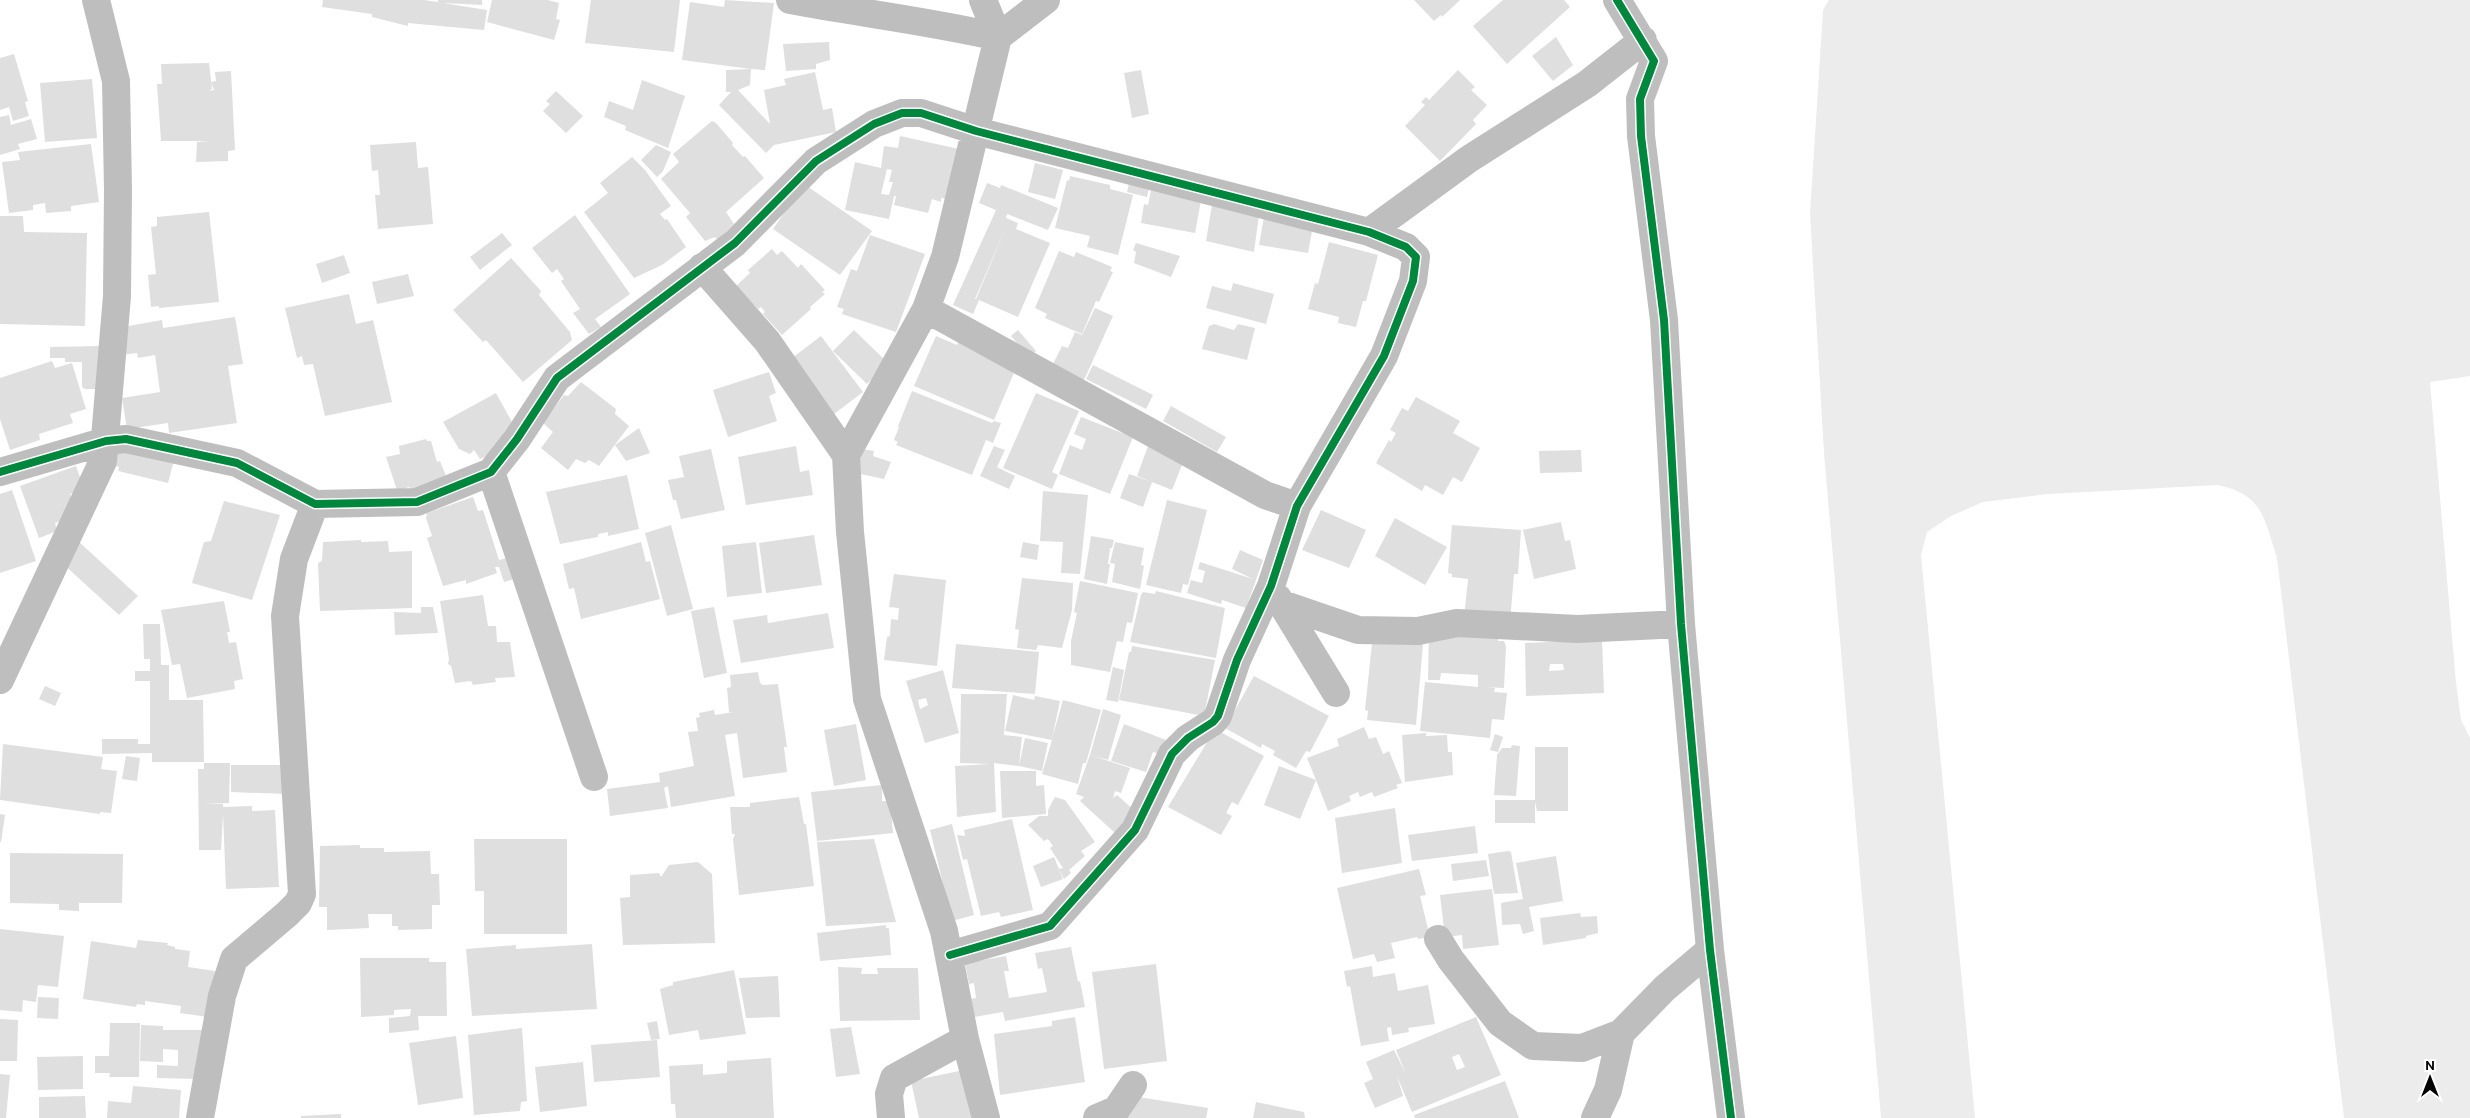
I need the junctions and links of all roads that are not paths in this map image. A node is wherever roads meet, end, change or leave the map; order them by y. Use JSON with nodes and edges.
{"nodes":[{"id":1,"x":96,"y":0,"type":"edge"},
{"id":2,"x":790,"y":0,"type":"edge"},
{"id":3,"x":983,"y":0,"type":"edge"},
{"id":4,"x":1046,"y":0,"type":"edge"},
{"id":5,"x":1617,"y":0,"type":"edge"},
{"id":6,"x":998,"y":37,"type":"junction"},
{"id":7,"x":1643,"y":40,"type":"junction"},
{"id":8,"x":976,"y":131,"type":"junction"},
{"id":9,"x":1369,"y":232,"type":"junction"},
{"id":10,"x":702,"y":267,"type":"junction"},
{"id":11,"x":926,"y":309,"type":"junction"},
{"id":12,"x":106,"y":441,"type":"junction"},
{"id":13,"x":846,"y":455,"type":"junction"},
{"id":14,"x":0,"y":472,"type":"edge"},
{"id":15,"x":492,"y":472,"type":"junction"},
{"id":16,"x":315,"y":504,"type":"junction"},
{"id":17,"x":1297,"y":506,"type":"junction"},
{"id":18,"x":1277,"y":595,"type":"junction"},
{"id":19,"x":1681,"y":624,"type":"junction"},
{"id":20,"x":0,"y":680,"type":"edge"},
{"id":21,"x":1336,"y":693,"type":"dead end"},
{"id":22,"x":594,"y":777,"type":"dead end"},
{"id":23,"x":1438,"y":939,"type":"dead end"},
{"id":24,"x":1710,"y":950,"type":"junction"},
{"id":25,"x":950,"y":955,"type":"junction"},
{"id":26,"x":1621,"y":1033,"type":"junction"},
{"id":27,"x":965,"y":1039,"type":"junction"},
{"id":28,"x":1134,"y":1085,"type":"dead end"},
{"id":29,"x":200,"y":1118,"type":"edge"},
{"id":30,"x":892,"y":1118,"type":"edge"},
{"id":31,"x":986,"y":1118,"type":"edge"},
{"id":32,"x":1097,"y":1118,"type":"edge"},
{"id":33,"x":1596,"y":1118,"type":"edge"},
{"id":34,"x":1731,"y":1118,"type":"edge"}],
"edges":[{"from":1,"to":12,"type":"street"},
{"from":2,"to":6,"type":"street"},
{"from":3,"to":6,"type":"street"},
{"from":4,"to":6,"type":"street"},
{"from":5,"to":7,"type":"street"},
{"from":6,"to":8,"type":"street"},
{"from":7,"to":9,"type":"street"},
{"from":7,"to":19,"type":"street"},
{"from":8,"to":9,"type":"street"},
{"from":8,"to":10,"type":"street"},
{"from":8,"to":11,"type":"street"},
{"from":9,"to":17,"type":"street"},
{"from":10,"to":13,"type":"street"},
{"from":10,"to":15,"type":"street"},
{"from":11,"to":13,"type":"street"},
{"from":11,"to":17,"type":"street"},
{"from":12,"to":14,"type":"street"},
{"from":12,"to":16,"type":"street"},
{"from":12,"to":20,"type":"street"},
{"from":13,"to":25,"type":"street"},
{"from":15,"to":16,"type":"street"},
{"from":15,"to":22,"type":"street"},
{"from":16,"to":29,"type":"street"},
{"from":17,"to":18,"type":"street"},
{"from":18,"to":19,"type":"street"},
{"from":18,"to":21,"type":"street"},
{"from":18,"to":25,"type":"street"},
{"from":19,"to":24,"type":"street"},
{"from":23,"to":26,"type":"street"},
{"from":24,"to":26,"type":"street"},
{"from":24,"to":34,"type":"street"},
{"from":25,"to":27,"type":"street"},
{"from":26,"to":33,"type":"street"},
{"from":27,"to":30,"type":"street"},
{"from":27,"to":31,"type":"street"},
{"from":28,"to":32,"type":"street"}]}
